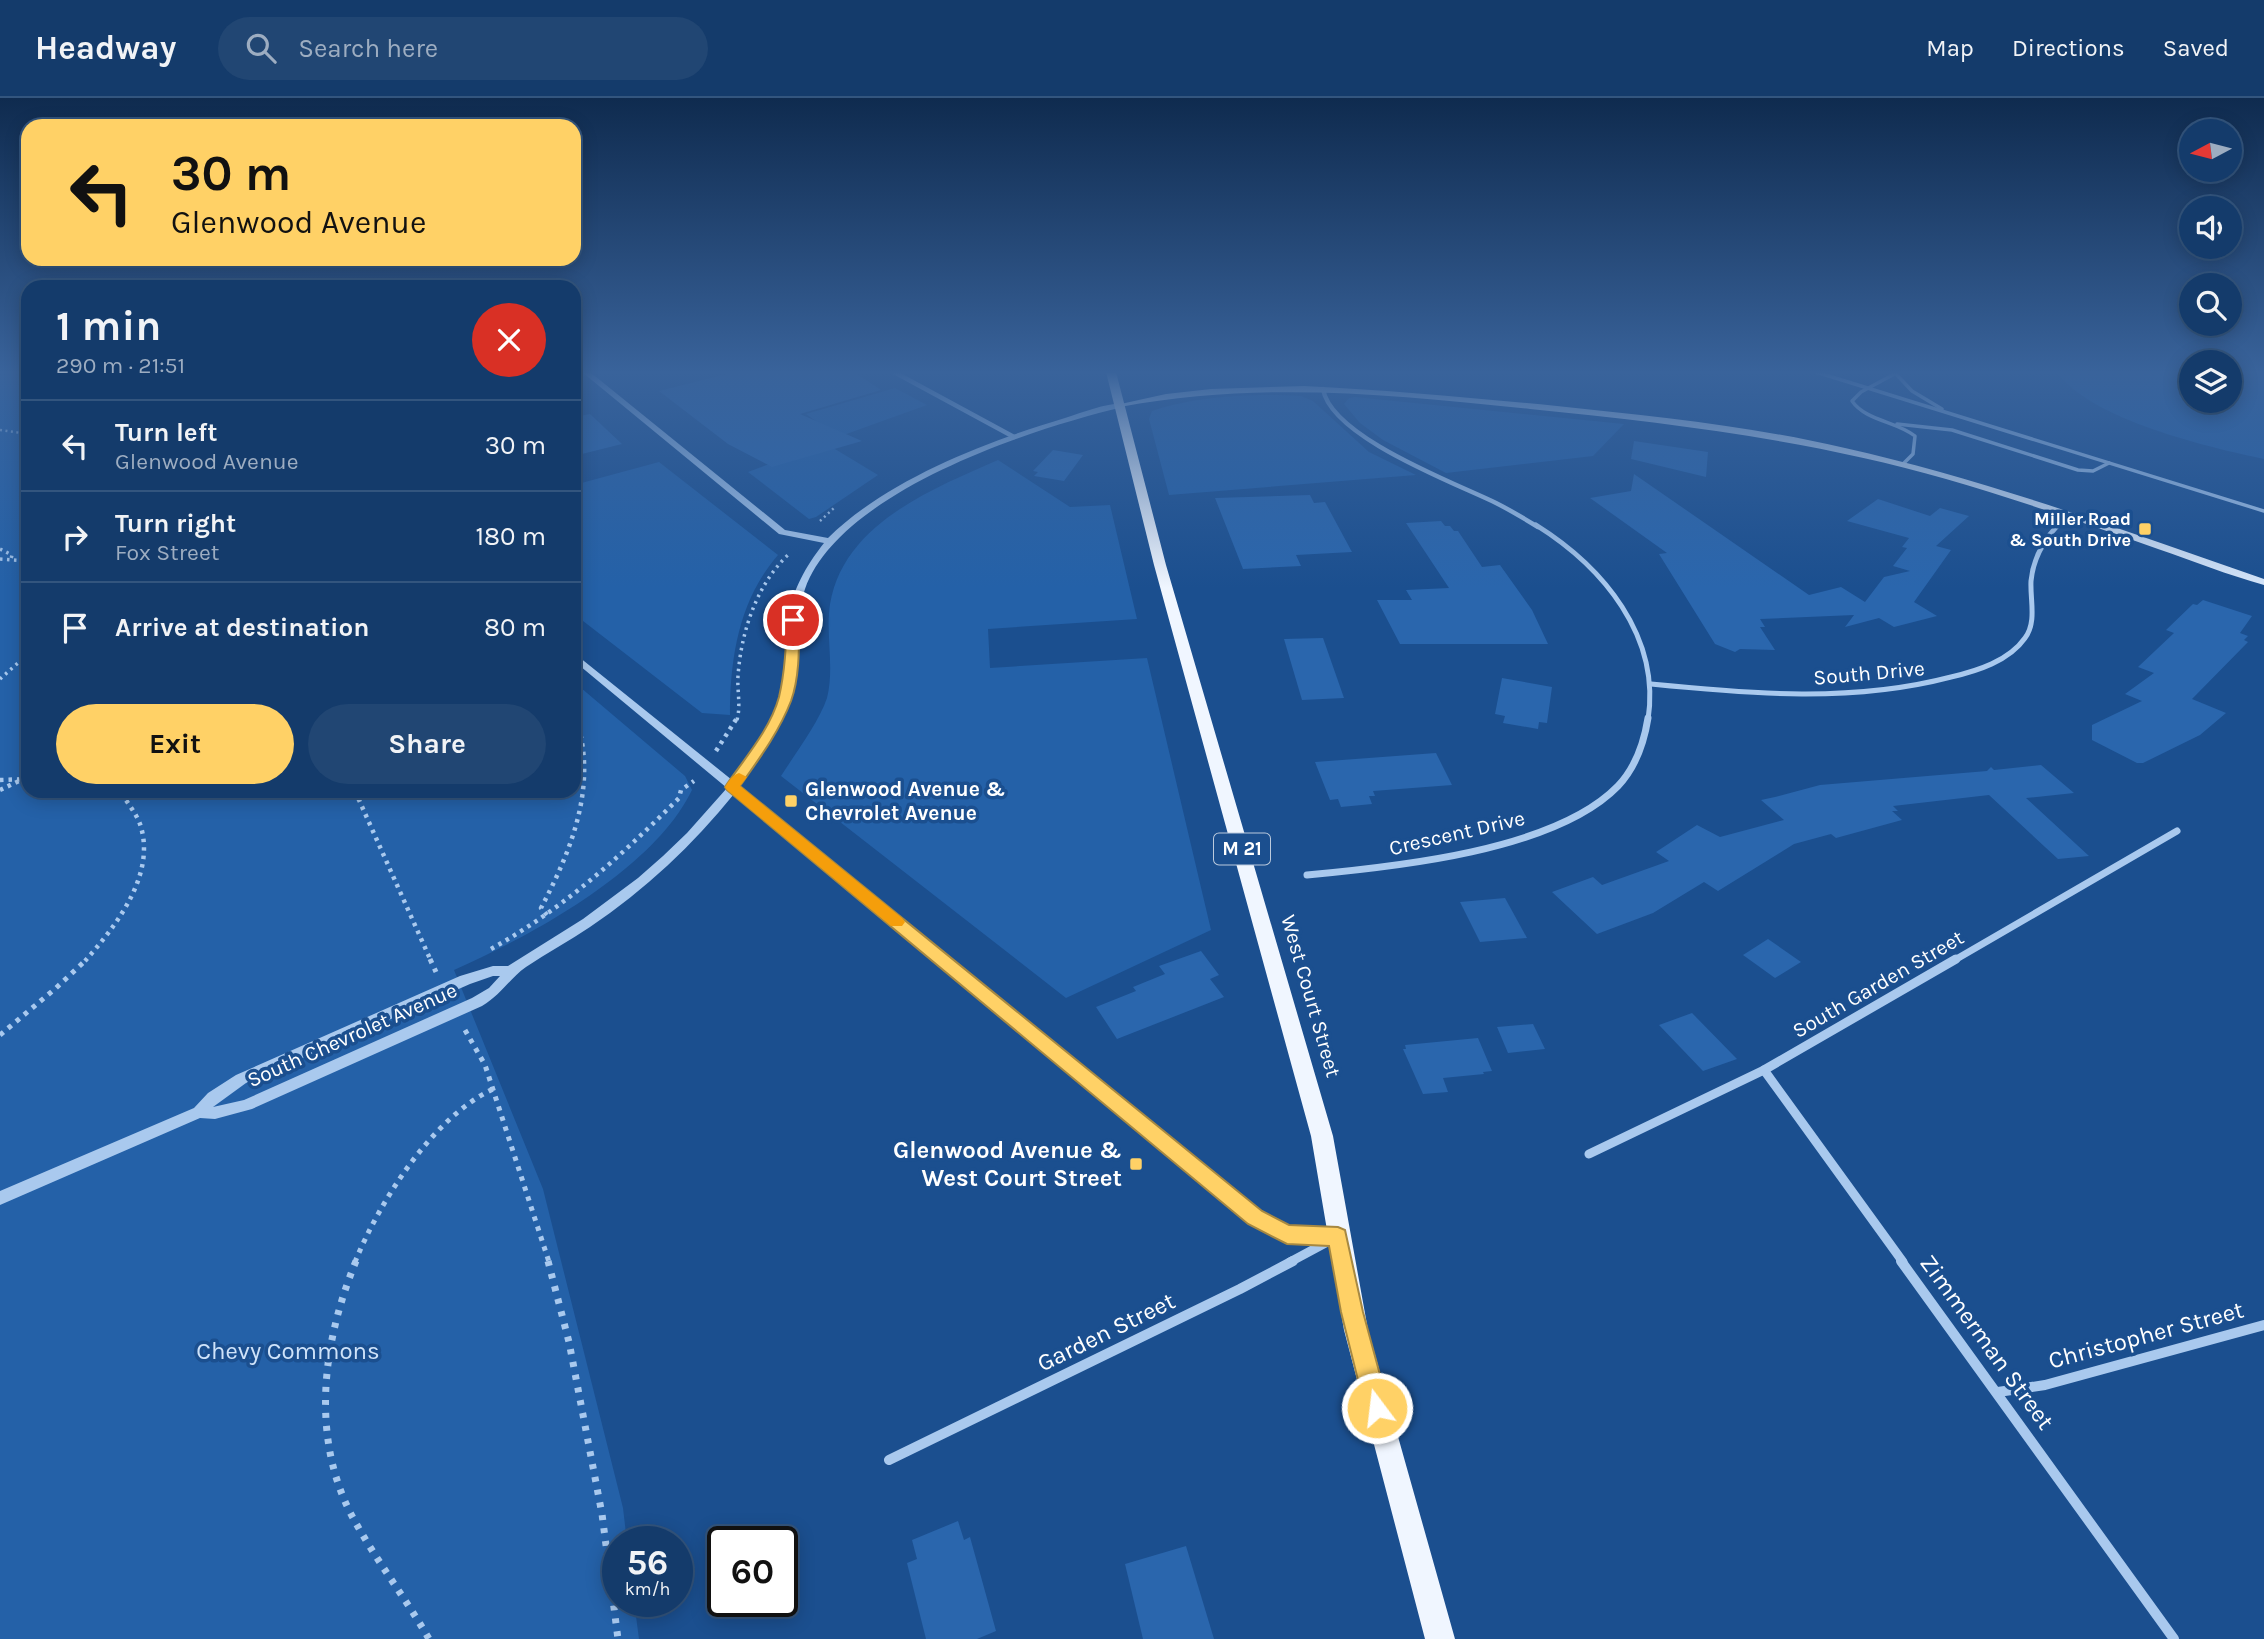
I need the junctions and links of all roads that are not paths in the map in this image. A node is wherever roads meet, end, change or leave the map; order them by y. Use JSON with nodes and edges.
{"nodes":[{"id":1,"x":673,"y":444,"type":"edge"},
{"id":2,"x":999,"y":444,"type":"edge"},
{"id":3,"x":1130,"y":444,"type":"edge"},
{"id":4,"x":1373,"y":444,"type":"edge"},
{"id":5,"x":1816,"y":444,"type":"edge"},
{"id":6,"x":1915,"y":444,"type":"edge"},
{"id":7,"x":1996,"y":444,"type":"edge"},
{"id":8,"x":2047,"y":444,"type":"edge"},
{"id":9,"x":2109,"y":463,"type":"junction"},
{"id":10,"x":1903,"y":464,"type":"junction"},
{"id":11,"x":2264,"y":511,"type":"edge"},
{"id":12,"x":2069,"y":516,"type":"junction"},
{"id":13,"x":829,"y":541,"type":"junction"},
{"id":14,"x":2264,"y":582,"type":"edge"},
{"id":15,"x":581,"y":662,"type":"edge"},
{"id":16,"x":1651,"y":684,"type":"junction"},
{"id":17,"x":732,"y":787,"type":"junction"},
{"id":18,"x":2177,"y":831,"type":"dead end"},
{"id":19,"x":1307,"y":875,"type":"dead end"},
{"id":20,"x":510,"y":971,"type":"junction"},
{"id":21,"x":1765,"y":1070,"type":"junction"},
{"id":22,"x":199,"y":1112,"type":"junction"},
{"id":23,"x":1589,"y":1154,"type":"dead end"},
{"id":24,"x":0,"y":1198,"type":"edge"},
{"id":25,"x":1338,"y":1237,"type":"junction"},
{"id":26,"x":2264,"y":1325,"type":"edge"},
{"id":27,"x":1998,"y":1392,"type":"junction"},
{"id":28,"x":889,"y":1460,"type":"dead end"},
{"id":29,"x":1440,"y":1639,"type":"edge"},
{"id":30,"x":2174,"y":1639,"type":"edge"}],
"edges":[{"from":1,"to":13,"type":"street"},
{"from":2,"to":13,"type":"street","name":"South Chevrolet Avenue"},
{"from":3,"to":25,"type":"main road","name":"West Court Street","number":"M 21"},
{"from":4,"to":16,"type":"street","name":"Crescent Drive"},
{"from":5,"to":10,"type":"main road"},
{"from":6,"to":10,"type":"lane"},
{"from":7,"to":9,"type":"lane"},
{"from":8,"to":9,"type":"lane"},
{"from":9,"to":11,"type":"lane"},
{"from":10,"to":12,"type":"main road"},
{"from":12,"to":14,"type":"main road"},
{"from":12,"to":16,"type":"street","name":"South Drive"},
{"from":13,"to":17,"type":"street","name":"South Chevrolet Avenue"},
{"from":15,"to":17,"type":"street"},
{"from":16,"to":19,"type":"street","name":"Crescent Drive"},
{"from":17,"to":20,"type":"street","name":"South Chevrolet Avenue"},
{"from":17,"to":25,"type":"street"},
{"from":18,"to":21,"type":"street","name":"South Garden Street"},
{"from":20,"to":22,"type":"street","name":"South Chevrolet Avenue"},
{"from":20,"to":22,"type":"street","name":"South Chevrolet Avenue"},
{"from":21,"to":23,"type":"street","name":"South Garden Street"},
{"from":21,"to":27,"type":"street","name":"Zimmerman Street"},
{"from":22,"to":24,"type":"street","name":"South Chevrolet Avenue"},
{"from":25,"to":28,"type":"street","name":"Garden Street"},
{"from":25,"to":29,"type":"main road","name":"West Court Street","number":"M 21"},
{"from":26,"to":27,"type":"street","name":"Christopher Street"},
{"from":27,"to":30,"type":"street","name":"Zimmerman Street"}]}
